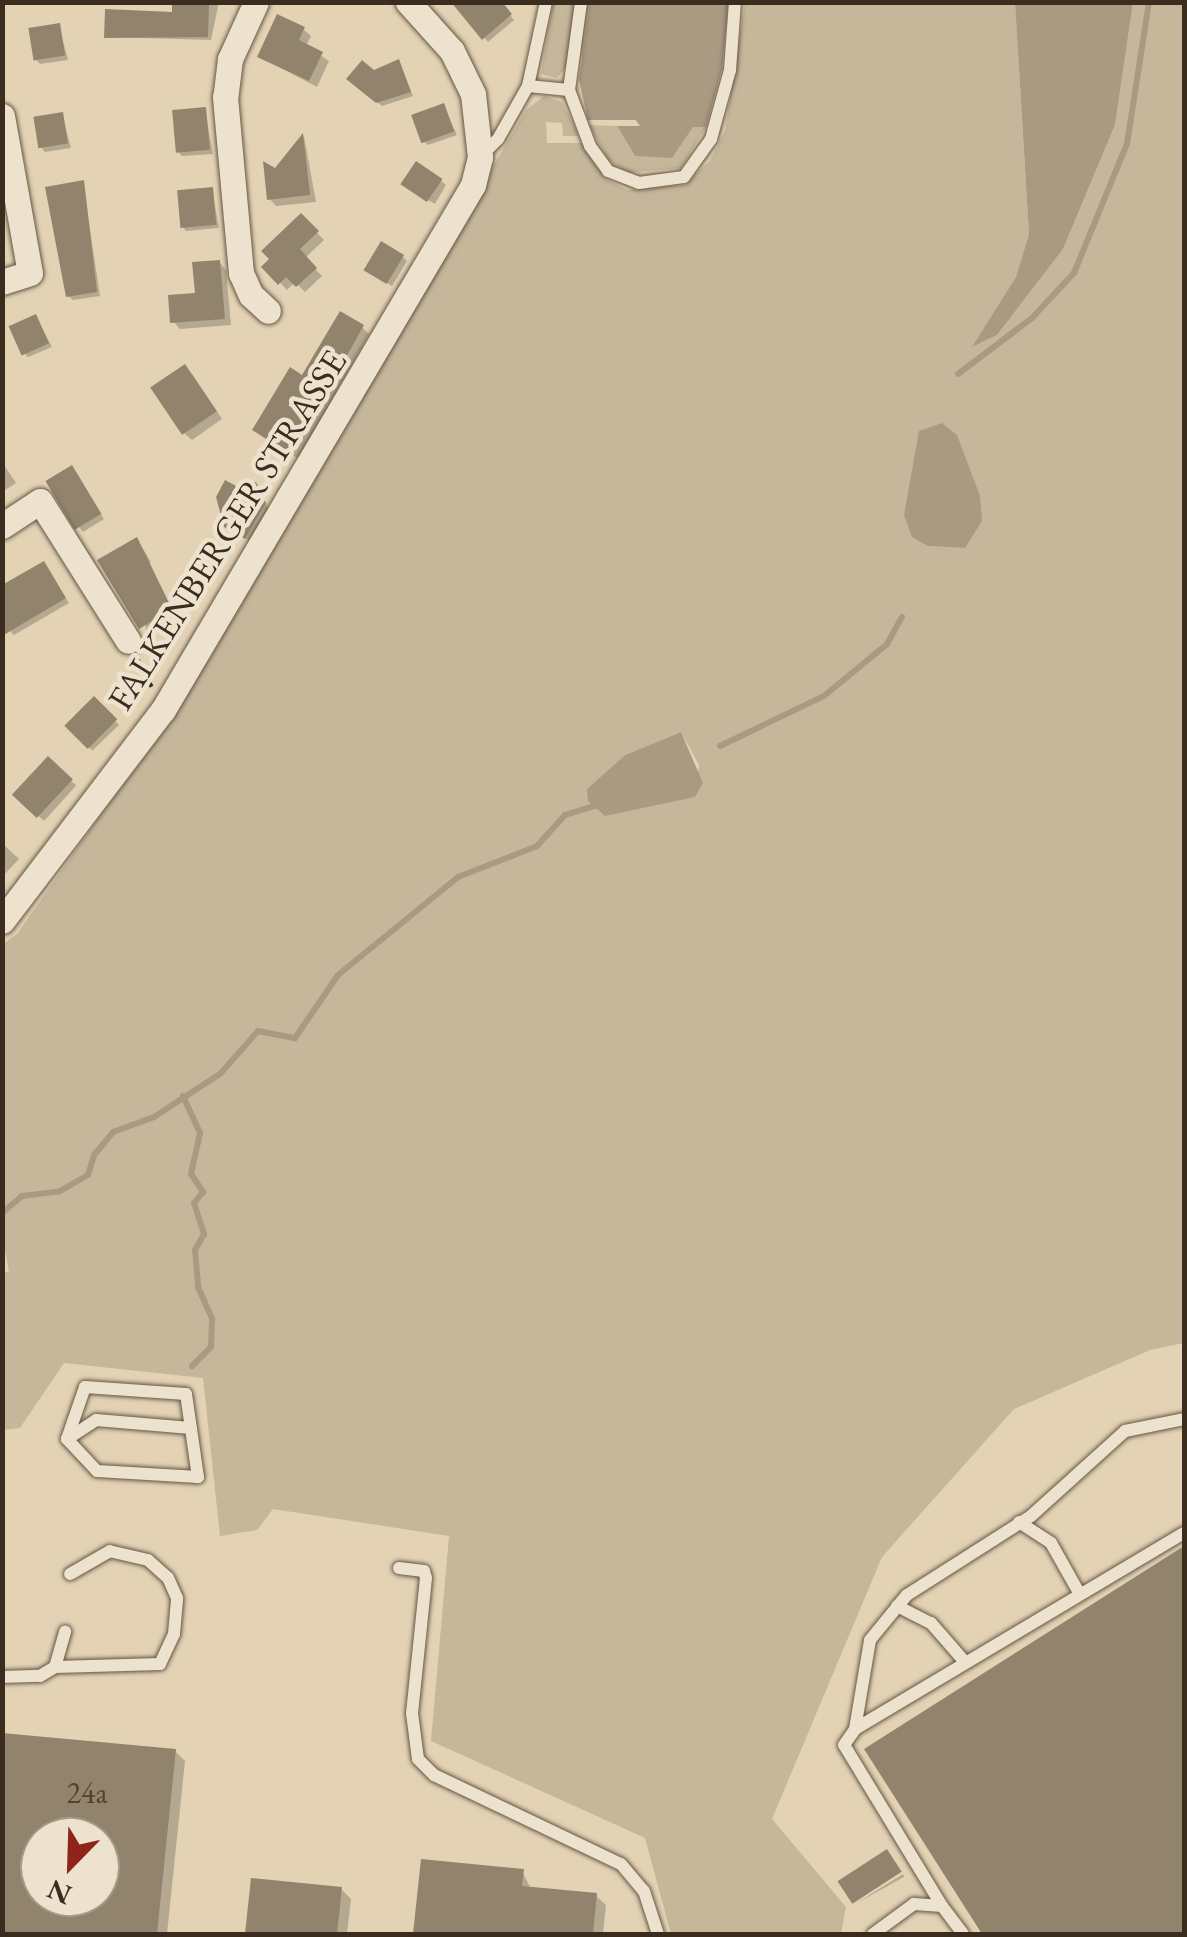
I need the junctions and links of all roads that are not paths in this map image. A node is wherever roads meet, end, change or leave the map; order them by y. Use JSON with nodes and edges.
{"nodes":[{"id":1,"x":256,"y":2,"type":"edge"},
{"id":2,"x":408,"y":2,"type":"edge"},
{"id":3,"x":546,"y":2,"type":"edge"},
{"id":4,"x":581,"y":2,"type":"edge"},
{"id":5,"x":735,"y":2,"type":"edge"},
{"id":6,"x":528,"y":86,"type":"junction"},
{"id":7,"x":569,"y":90,"type":"junction"},
{"id":8,"x":2,"y":116,"type":"edge"},
{"id":9,"x":480,"y":157,"type":"junction"},
{"id":10,"x":2,"y":282,"type":"edge"},
{"id":11,"x":268,"y":311,"type":"dead end"},
{"id":12,"x":2,"y":526,"type":"edge"},
{"id":13,"x":128,"y":641,"type":"road end"},
{"id":14,"x":2,"y":922,"type":"edge"},
{"id":15,"x":1184,"y":1419,"type":"edge"},
{"id":16,"x":191,"y":1428,"type":"junction"},
{"id":17,"x":67,"y":1439,"type":"junction"},
{"id":18,"x":1019,"y":1522,"type":"junction"},
{"id":19,"x":1184,"y":1533,"type":"edge"},
{"id":20,"x":400,"y":1568,"type":"dead end"},
{"id":21,"x":70,"y":1574,"type":"dead end"},
{"id":22,"x":1078,"y":1591,"type":"junction"},
{"id":23,"x":896,"y":1606,"type":"junction"},
{"id":24,"x":65,"y":1631,"type":"dead end"},
{"id":25,"x":966,"y":1662,"type":"junction"},
{"id":26,"x":55,"y":1668,"type":"junction"},
{"id":27,"x":2,"y":1677,"type":"edge"},
{"id":28,"x":855,"y":1729,"type":"junction"},
{"id":29,"x":942,"y":1906,"type":"junction"},
{"id":30,"x":658,"y":1934,"type":"edge"},
{"id":31,"x":873,"y":1934,"type":"edge"},
{"id":32,"x":963,"y":1934,"type":"edge"}],
"edges":[{"from":1,"to":11,"type":"street"},
{"from":2,"to":9,"type":"street"},
{"from":3,"to":6,"type":"lane"},
{"from":4,"to":7,"type":"lane"},
{"from":5,"to":7,"type":"lane"},
{"from":6,"to":7,"type":"lane"},
{"from":6,"to":9,"type":"lane"},
{"from":8,"to":10,"type":"street"},
{"from":9,"to":14,"type":"street","name":"FALKENBERGER STRASSE"},
{"from":12,"to":13,"type":"street"},
{"from":15,"to":18,"type":"lane"},
{"from":16,"to":17,"type":"lane"},
{"from":16,"to":17,"type":"lane"},
{"from":16,"to":17,"type":"lane"},
{"from":18,"to":22,"type":"lane"},
{"from":18,"to":23,"type":"lane"},
{"from":19,"to":22,"type":"lane"},
{"from":20,"to":30,"type":"lane"},
{"from":21,"to":26,"type":"lane"},
{"from":22,"to":25,"type":"lane"},
{"from":23,"to":25,"type":"lane"},
{"from":23,"to":28,"type":"lane"},
{"from":24,"to":26,"type":"lane"},
{"from":25,"to":28,"type":"lane"},
{"from":26,"to":27,"type":"lane"},
{"from":28,"to":29,"type":"lane"},
{"from":29,"to":31,"type":"lane"},
{"from":29,"to":32,"type":"lane"}]}
